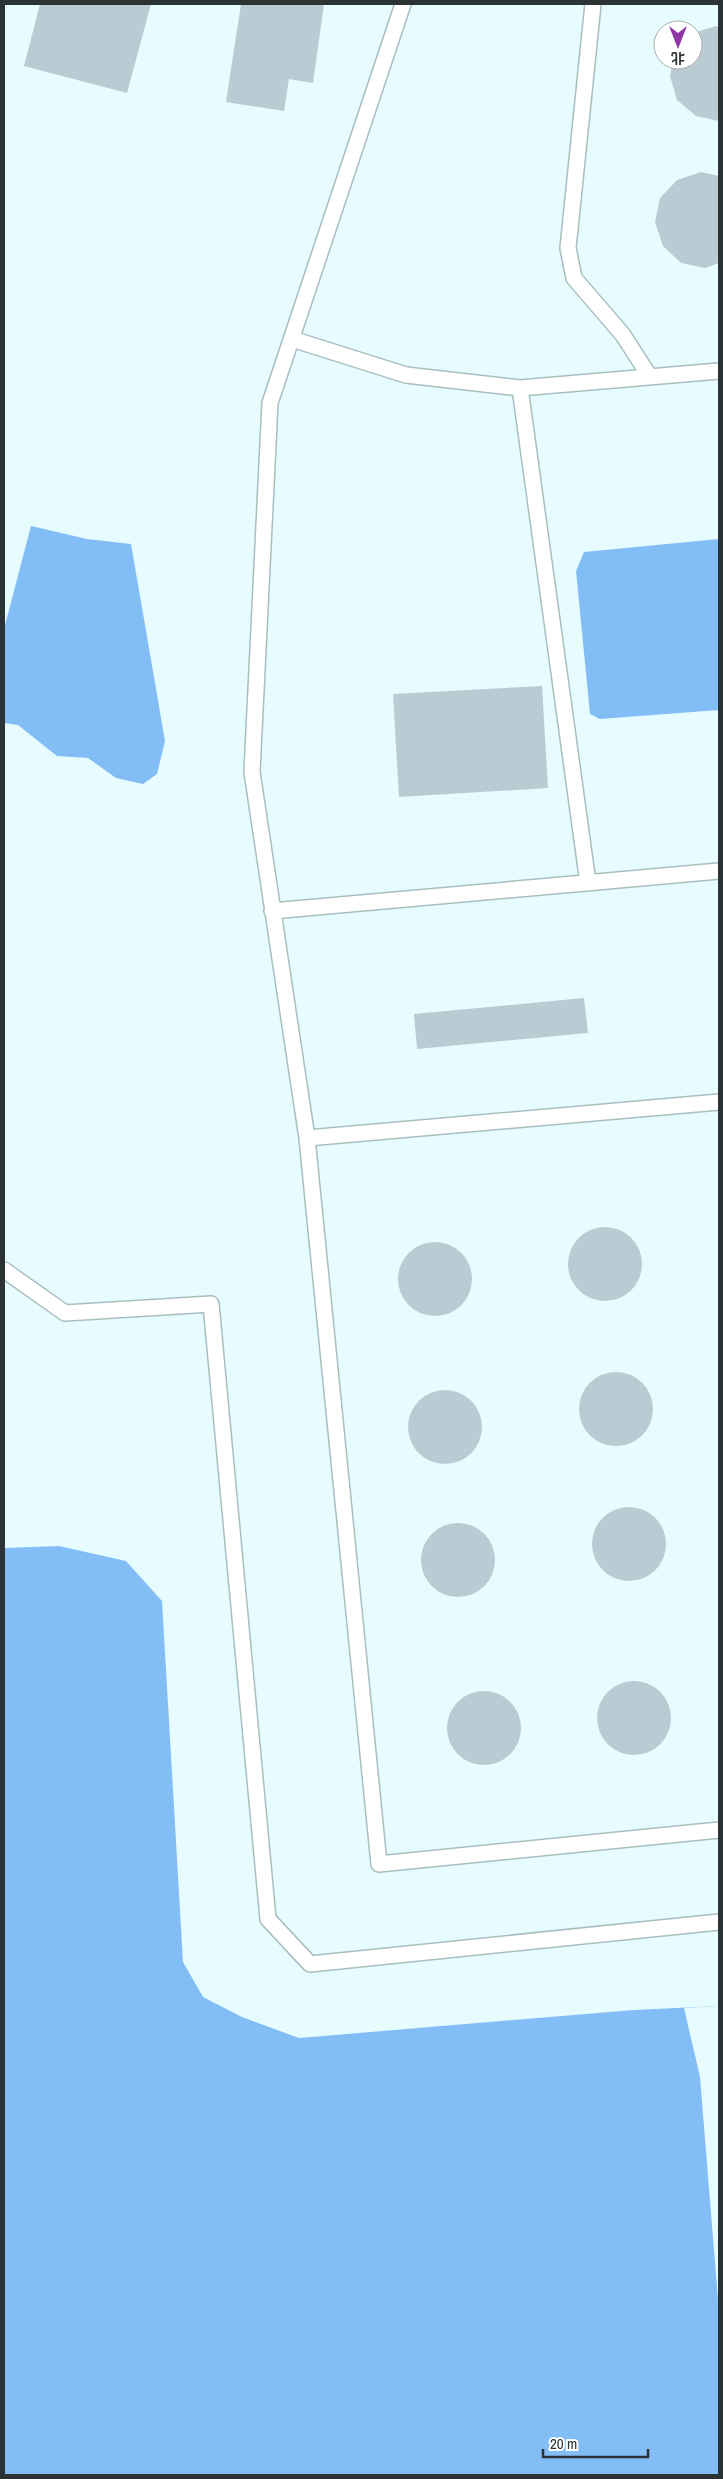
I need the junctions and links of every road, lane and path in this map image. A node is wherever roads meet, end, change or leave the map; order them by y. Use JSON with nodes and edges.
{"nodes":[{"id":1,"x":403,"y":4,"type":"edge"},
{"id":2,"x":593,"y":4,"type":"edge"},
{"id":3,"x":292,"y":339,"type":"junction"},
{"id":4,"x":719,"y":371,"type":"edge"},
{"id":5,"x":650,"y":377,"type":"junction"},
{"id":6,"x":520,"y":388,"type":"junction"},
{"id":7,"x":719,"y":871,"type":"edge"},
{"id":8,"x":588,"y":883,"type":"junction"},
{"id":9,"x":272,"y":911,"type":"junction"},
{"id":10,"x":719,"y":1102,"type":"edge"},
{"id":11,"x":306,"y":1138,"type":"junction"},
{"id":12,"x":4,"y":1270,"type":"edge"},
{"id":13,"x":719,"y":1830,"type":"edge"},
{"id":14,"x":719,"y":1922,"type":"edge"}],
"edges":[{"from":1,"to":3,"type":"lane"},
{"from":2,"to":5,"type":"lane"},
{"from":3,"to":6,"type":"lane"},
{"from":3,"to":9,"type":"lane"},
{"from":4,"to":5,"type":"lane"},
{"from":5,"to":6,"type":"lane"},
{"from":6,"to":8,"type":"lane"},
{"from":7,"to":8,"type":"lane"},
{"from":8,"to":9,"type":"lane"},
{"from":9,"to":11,"type":"lane"},
{"from":10,"to":11,"type":"lane"},
{"from":11,"to":13,"type":"lane"},
{"from":12,"to":14,"type":"lane"}]}
